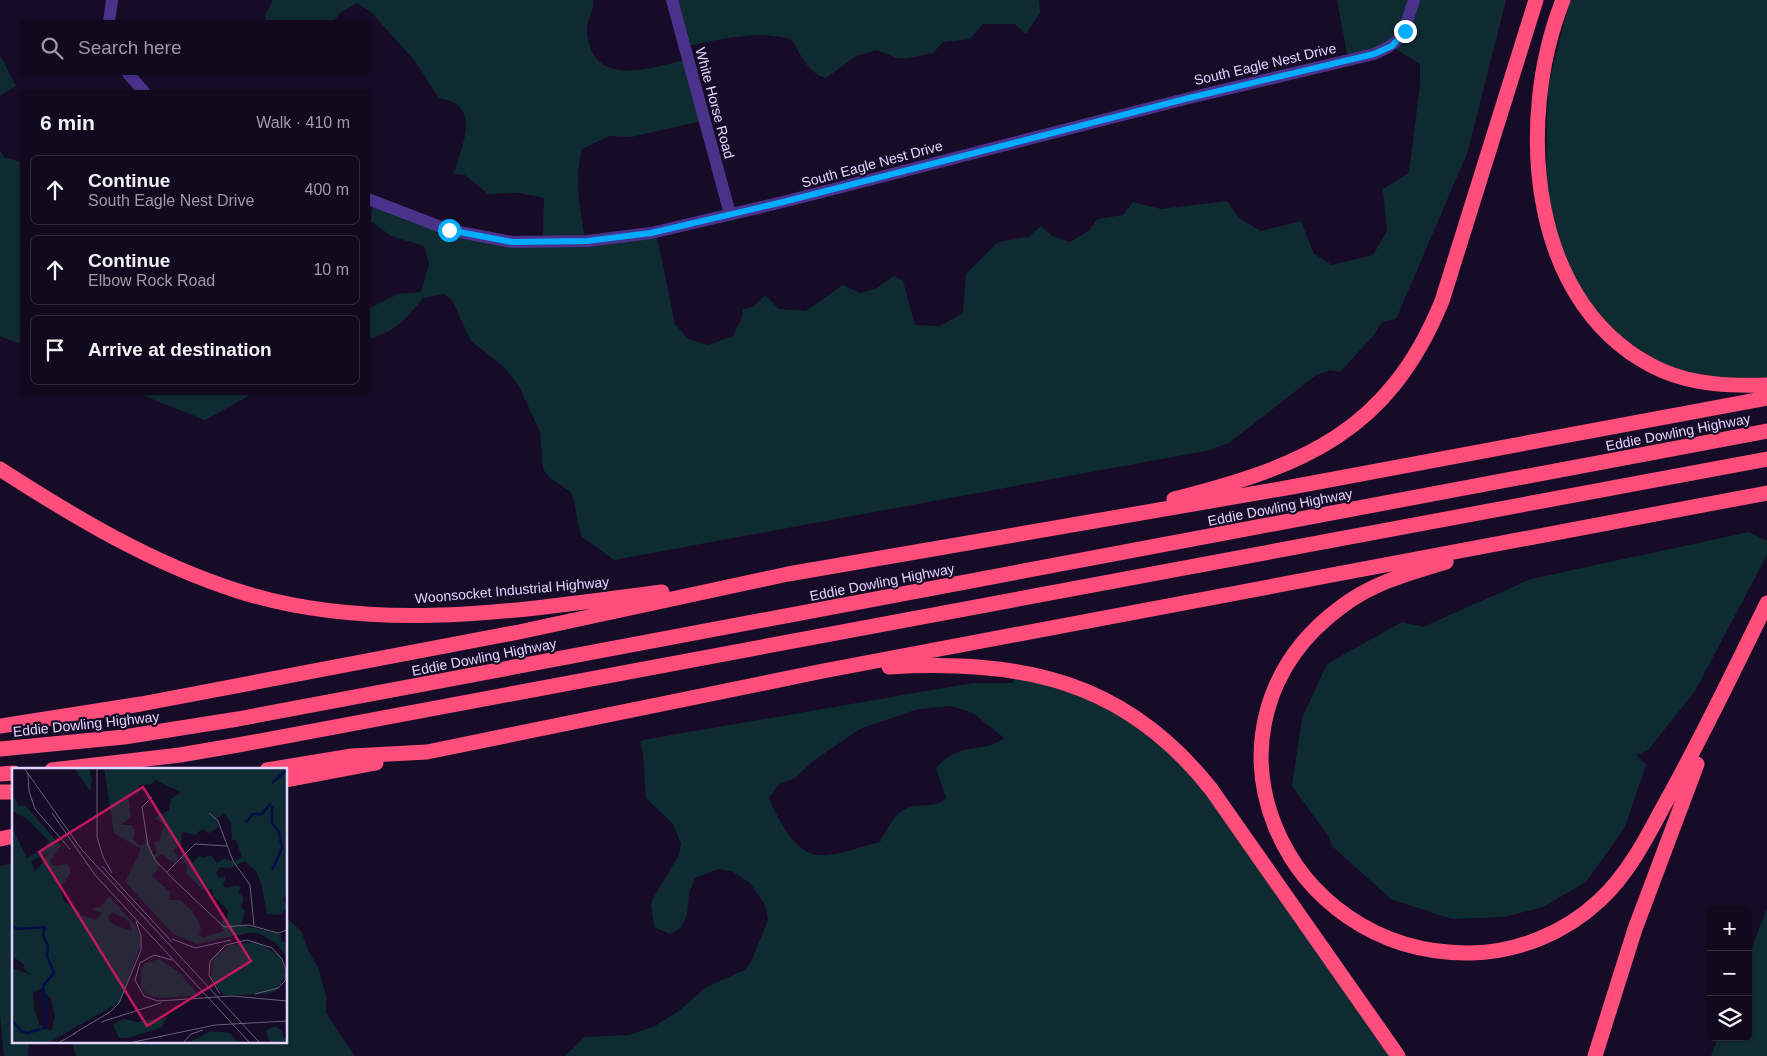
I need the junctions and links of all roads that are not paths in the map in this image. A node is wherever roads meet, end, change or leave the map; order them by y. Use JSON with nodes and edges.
{"nodes":[{"id":1,"x":112,"y":0,"type":"edge"},
{"id":2,"x":672,"y":0,"type":"edge"},
{"id":3,"x":1414,"y":0,"type":"edge"},
{"id":4,"x":1536,"y":0,"type":"edge"},
{"id":5,"x":1563,"y":0,"type":"edge"},
{"id":6,"x":109,"y":20,"type":"edge"},
{"id":7,"x":130,"y":75,"type":"edge"},
{"id":8,"x":142,"y":90,"type":"edge"},
{"id":9,"x":370,"y":200,"type":"edge"},
{"id":10,"x":730,"y":214,"type":"junction"},
{"id":11,"x":1767,"y":384,"type":"edge"},
{"id":12,"x":1767,"y":398,"type":"edge"},
{"id":13,"x":1767,"y":431,"type":"edge"},
{"id":14,"x":1767,"y":459,"type":"edge"},
{"id":15,"x":0,"y":469,"type":"edge"},
{"id":16,"x":1767,"y":494,"type":"edge"},
{"id":17,"x":1057,"y":529,"type":"junction"},
{"id":18,"x":1537,"y":537,"type":"junction"},
{"id":19,"x":788,"y":574,"type":"junction"},
{"id":20,"x":1767,"y":604,"type":"edge"},
{"id":21,"x":823,"y":672,"type":"junction"},
{"id":22,"x":0,"y":726,"type":"edge"},
{"id":23,"x":0,"y":749,"type":"edge"},
{"id":24,"x":426,"y":752,"type":"junction"},
{"id":25,"x":69,"y":768,"type":"edge"},
{"id":26,"x":279,"y":768,"type":"edge"},
{"id":27,"x":288,"y":780,"type":"edge"},
{"id":28,"x":1398,"y":1056,"type":"edge"},
{"id":29,"x":1595,"y":1056,"type":"edge"}],
"edges":[{"from":1,"to":6,"type":"street"},
{"from":2,"to":10,"type":"street","name":"White Horse Road"},
{"from":3,"to":10,"type":"street","name":"South Eagle Nest Drive"},
{"from":4,"to":17,"type":"highway"},
{"from":5,"to":11,"type":"highway"},
{"from":7,"to":8,"type":"street"},
{"from":9,"to":10,"type":"street","name":"South Eagle Nest Drive"},
{"from":12,"to":17,"type":"highway"},
{"from":13,"to":23,"type":"highway","name":"Eddie Dowling Highway"},
{"from":14,"to":25,"type":"highway"},
{"from":15,"to":19,"type":"highway","name":"Woonsocket Industrial Highway"},
{"from":16,"to":18,"type":"highway"},
{"from":17,"to":19,"type":"highway"},
{"from":18,"to":20,"type":"highway"},
{"from":18,"to":21,"type":"highway"},
{"from":19,"to":22,"type":"highway"},
{"from":20,"to":29,"type":"highway"},
{"from":21,"to":24,"type":"highway"},
{"from":21,"to":28,"type":"highway"},
{"from":24,"to":26,"type":"highway"},
{"from":24,"to":27,"type":"highway"}]}
